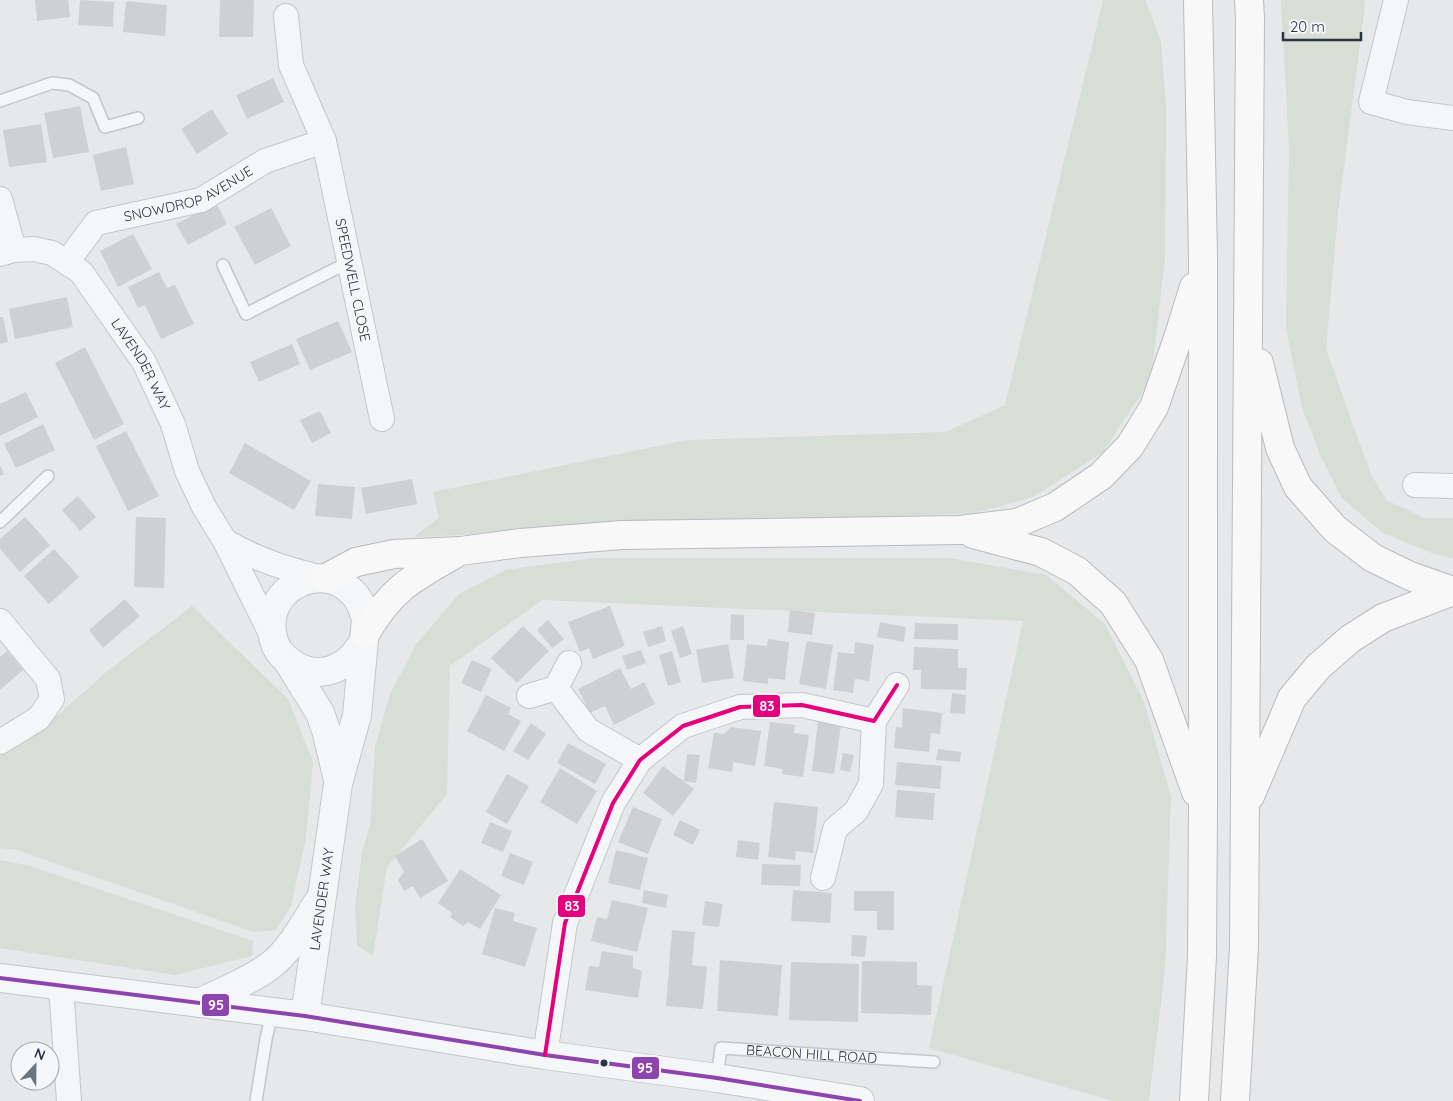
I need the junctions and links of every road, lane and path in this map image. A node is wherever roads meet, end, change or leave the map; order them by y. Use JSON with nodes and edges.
{"nodes":[{"id":1,"x":1198,"y":0,"type":"edge"},
{"id":2,"x":1249,"y":0,"type":"edge"},
{"id":3,"x":1396,"y":0,"type":"edge"},
{"id":4,"x":286,"y":16,"type":"dead end"},
{"id":5,"x":0,"y":101,"type":"edge"},
{"id":6,"x":138,"y":118,"type":"dead end"},
{"id":7,"x":1453,"y":118,"type":"edge"},
{"id":8,"x":324,"y":141,"type":"junction"},
{"id":9,"x":0,"y":199,"type":"edge"},
{"id":10,"x":7,"y":252,"type":"edge"},
{"id":11,"x":1202,"y":257,"type":"junction"},
{"id":12,"x":67,"y":262,"type":"junction"},
{"id":13,"x":349,"y":262,"type":"junction"},
{"id":14,"x":222,"y":265,"type":"dead end"},
{"id":15,"x":1249,"y":318,"type":"junction"},
{"id":16,"x":382,"y":419,"type":"dead end"},
{"id":17,"x":48,"y":476,"type":"dead end"},
{"id":18,"x":1414,"y":485,"type":"dead end"},
{"id":19,"x":1453,"y":486,"type":"edge"},
{"id":20,"x":0,"y":522,"type":"edge"},
{"id":21,"x":960,"y":530,"type":"junction"},
{"id":22,"x":225,"y":540,"type":"junction"},
{"id":23,"x":460,"y":551,"type":"junction"},
{"id":24,"x":324,"y":578,"type":"junction"},
{"id":25,"x":1453,"y":591,"type":"edge"},
{"id":26,"x":0,"y":621,"type":"edge"},
{"id":27,"x":273,"y":638,"type":"junction"},
{"id":28,"x":364,"y":638,"type":"junction"},
{"id":29,"x":290,"y":663,"type":"junction"},
{"id":30,"x":569,"y":663,"type":"dead end"},
{"id":31,"x":897,"y":685,"type":"dead end"},
{"id":32,"x":556,"y":688,"type":"junction"},
{"id":33,"x":529,"y":696,"type":"dead end"},
{"id":34,"x":874,"y":721,"type":"junction"},
{"id":35,"x":0,"y":742,"type":"edge"},
{"id":36,"x":640,"y":760,"type":"junction"},
{"id":37,"x":338,"y":784,"type":"junction"},
{"id":38,"x":1245,"y":807,"type":"junction"},
{"id":39,"x":1203,"y":810,"type":"junction"},
{"id":40,"x":823,"y":878,"type":"dead end"},
{"id":41,"x":323,"y":894,"type":"junction"},
{"id":42,"x":0,"y":978,"type":"edge"},
{"id":43,"x":61,"y":987,"type":"junction"},
{"id":44,"x":198,"y":1003,"type":"junction"},
{"id":45,"x":272,"y":1012,"type":"junction"},
{"id":46,"x":305,"y":1016,"type":"junction"},
{"id":47,"x":545,"y":1055,"type":"junction"},
{"id":48,"x":934,"y":1062,"type":"dead end"},
{"id":49,"x":717,"y":1078,"type":"junction"},
{"id":50,"x":833,"y":1099,"type":"edge"},
{"id":51,"x":69,"y":1101,"type":"edge"},
{"id":52,"x":256,"y":1101,"type":"edge"},
{"id":53,"x":860,"y":1101,"type":"edge"},
{"id":54,"x":1194,"y":1101,"type":"edge"},
{"id":55,"x":1235,"y":1101,"type":"edge"}],
"edges":[{"from":1,"to":11,"type":"highway"},
{"from":2,"to":15,"type":"highway"},
{"from":3,"to":7,"type":"street"},
{"from":4,"to":8,"type":"street","name":"SPEEDWELL CLOSE"},
{"from":5,"to":6,"type":"lane"},
{"from":8,"to":12,"type":"street","name":"SNOWDROP AVENUE"},
{"from":8,"to":13,"type":"street","name":"SPEEDWELL CLOSE"},
{"from":9,"to":10,"type":"street"},
{"from":10,"to":12,"type":"street","name":"LAVENDER WAY"},
{"from":11,"to":21,"type":"highway"},
{"from":11,"to":39,"type":"highway"},
{"from":12,"to":22,"type":"street","name":"LAVENDER WAY"},
{"from":13,"to":14,"type":"lane"},
{"from":13,"to":16,"type":"street","name":"SPEEDWELL CLOSE"},
{"from":15,"to":25,"type":"highway"},
{"from":15,"to":38,"type":"highway"},
{"from":17,"to":20,"type":"lane"},
{"from":18,"to":19,"type":"street"},
{"from":21,"to":23,"type":"highway"},
{"from":21,"to":39,"type":"highway"},
{"from":22,"to":24,"type":"street","name":"LAVENDER WAY"},
{"from":22,"to":27,"type":"street","name":"LAVENDER WAY"},
{"from":23,"to":24,"type":"highway"},
{"from":23,"to":28,"type":"highway"},
{"from":24,"to":27,"type":"street"},
{"from":24,"to":28,"type":"street"},
{"from":25,"to":38,"type":"highway"},
{"from":26,"to":35,"type":"street"},
{"from":27,"to":29,"type":"street"},
{"from":28,"to":29,"type":"street"},
{"from":28,"to":37,"type":"street","name":"LAVENDER WAY"},
{"from":29,"to":37,"type":"street","name":"LAVENDER WAY"},
{"from":30,"to":32,"type":"street"},
{"from":31,"to":34,"type":"street"},
{"from":32,"to":33,"type":"street"},
{"from":32,"to":36,"type":"street"},
{"from":34,"to":36,"type":"street"},
{"from":34,"to":40,"type":"street"},
{"from":36,"to":47,"type":"street"},
{"from":37,"to":41,"type":"street","name":"LAVENDER WAY"},
{"from":38,"to":55,"type":"highway"},
{"from":39,"to":54,"type":"highway"},
{"from":41,"to":44,"type":"street"},
{"from":41,"to":46,"type":"street","name":"LAVENDER WAY"},
{"from":42,"to":43,"type":"street"},
{"from":43,"to":44,"type":"street"},
{"from":43,"to":51,"type":"street"},
{"from":44,"to":45,"type":"street"},
{"from":45,"to":46,"type":"street"},
{"from":45,"to":52,"type":"lane"},
{"from":46,"to":47,"type":"street"},
{"from":47,"to":49,"type":"street"},
{"from":48,"to":49,"type":"lane","name":"BEACON HILL ROAD"},
{"from":49,"to":50,"type":"street"},
{"from":50,"to":53,"type":"street"}]}
